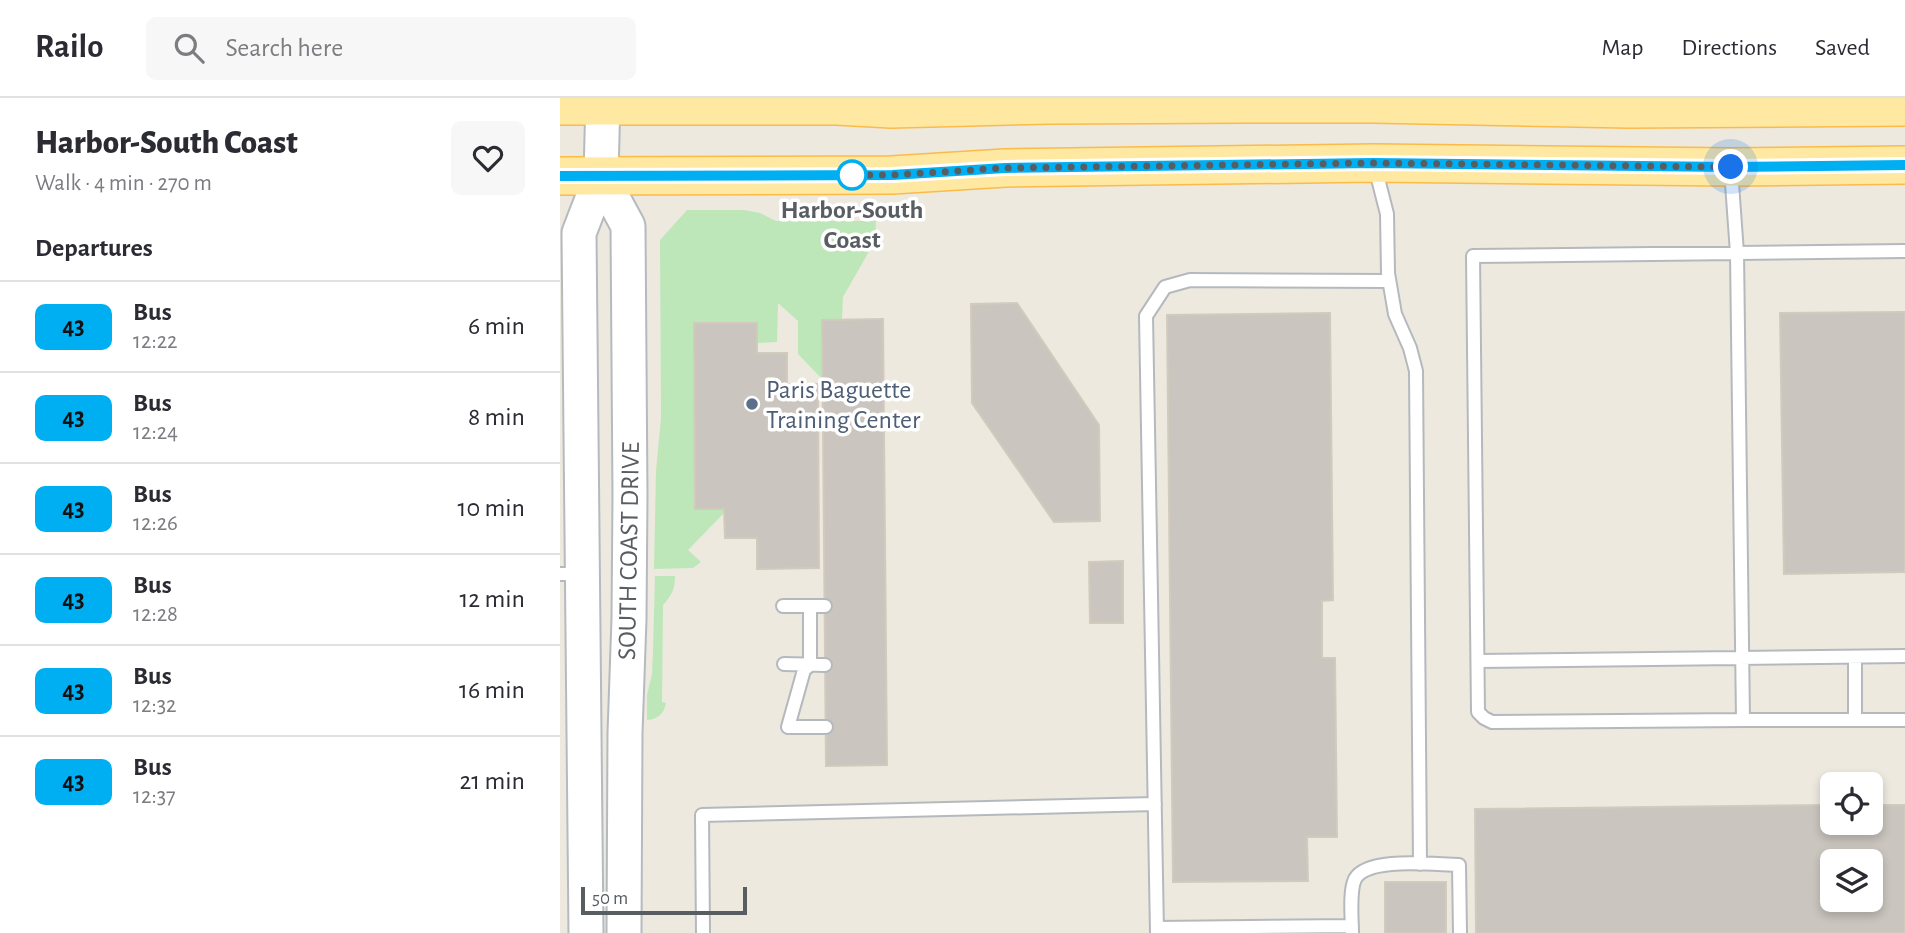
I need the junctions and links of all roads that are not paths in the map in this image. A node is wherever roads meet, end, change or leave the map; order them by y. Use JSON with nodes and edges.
{"nodes":[{"id":1,"x":603,"y":102,"type":"edge"},
{"id":2,"x":560,"y":106,"type":"edge"},
{"id":3,"x":1905,"y":107,"type":"edge"},
{"id":4,"x":1373,"y":163,"type":"junction"},
{"id":5,"x":1905,"y":165,"type":"edge"},
{"id":6,"x":1731,"y":167,"type":"junction"},
{"id":7,"x":560,"y":176,"type":"edge"},
{"id":8,"x":601,"y":176,"type":"junction"},
{"id":9,"x":1905,"y":251,"type":"edge"},
{"id":10,"x":1737,"y":253,"type":"junction"},
{"id":11,"x":1389,"y":277,"type":"junction"},
{"id":12,"x":572,"y":574,"type":"edge"},
{"id":13,"x":783,"y":606,"type":"dead end"},
{"id":14,"x":810,"y":606,"type":"junction"},
{"id":15,"x":825,"y":606,"type":"dead end"},
{"id":16,"x":1905,"y":656,"type":"edge"},
{"id":17,"x":1855,"y":657,"type":"junction"},
{"id":18,"x":1742,"y":659,"type":"junction"},
{"id":19,"x":1478,"y":661,"type":"junction"},
{"id":20,"x":784,"y":664,"type":"dead end"},
{"id":21,"x":810,"y":664,"type":"junction"},
{"id":22,"x":825,"y":664,"type":"dead end"},
{"id":23,"x":1743,"y":720,"type":"junction"},
{"id":24,"x":1855,"y":720,"type":"junction"},
{"id":25,"x":1905,"y":720,"type":"edge"},
{"id":26,"x":826,"y":727,"type":"dead end"},
{"id":27,"x":1155,"y":804,"type":"junction"},
{"id":28,"x":1420,"y":864,"type":"junction"},
{"id":29,"x":1352,"y":929,"type":"edge"},
{"id":30,"x":1157,"y":931,"type":"edge"},
{"id":31,"x":586,"y":933,"type":"edge"},
{"id":32,"x":624,"y":933,"type":"edge"},
{"id":33,"x":703,"y":933,"type":"edge"},
{"id":34,"x":1460,"y":933,"type":"edge"}],
"edges":[{"from":1,"to":2,"type":"main road"},
{"from":1,"to":3,"type":"main road"},
{"from":1,"to":8,"type":"main road","name":"SOUTH COAST DRIVE"},
{"from":4,"to":6,"type":"main road"},
{"from":4,"to":8,"type":"main road"},
{"from":4,"to":11,"type":"lane"},
{"from":5,"to":6,"type":"main road"},
{"from":6,"to":10,"type":"lane"},
{"from":7,"to":8,"type":"main road"},
{"from":8,"to":12,"type":"main road","name":"SOUTH COAST DRIVE"},
{"from":8,"to":32,"type":"main road","name":"SOUTH COAST DRIVE"},
{"from":9,"to":10,"type":"lane"},
{"from":10,"to":18,"type":"lane"},
{"from":10,"to":19,"type":"lane"},
{"from":11,"to":27,"type":"lane"},
{"from":11,"to":28,"type":"lane"},
{"from":12,"to":31,"type":"main road","name":"SOUTH COAST DRIVE"},
{"from":13,"to":14,"type":"lane"},
{"from":14,"to":15,"type":"lane"},
{"from":14,"to":21,"type":"lane"},
{"from":16,"to":17,"type":"lane"},
{"from":17,"to":18,"type":"lane"},
{"from":17,"to":24,"type":"lane"},
{"from":18,"to":19,"type":"lane"},
{"from":18,"to":23,"type":"lane"},
{"from":19,"to":23,"type":"lane"},
{"from":20,"to":21,"type":"lane"},
{"from":21,"to":22,"type":"lane"},
{"from":21,"to":26,"type":"lane"},
{"from":23,"to":24,"type":"lane"},
{"from":24,"to":25,"type":"lane"},
{"from":27,"to":30,"type":"lane"},
{"from":27,"to":33,"type":"lane"},
{"from":28,"to":29,"type":"lane"},
{"from":28,"to":34,"type":"lane"},
{"from":29,"to":30,"type":"lane"}]}
